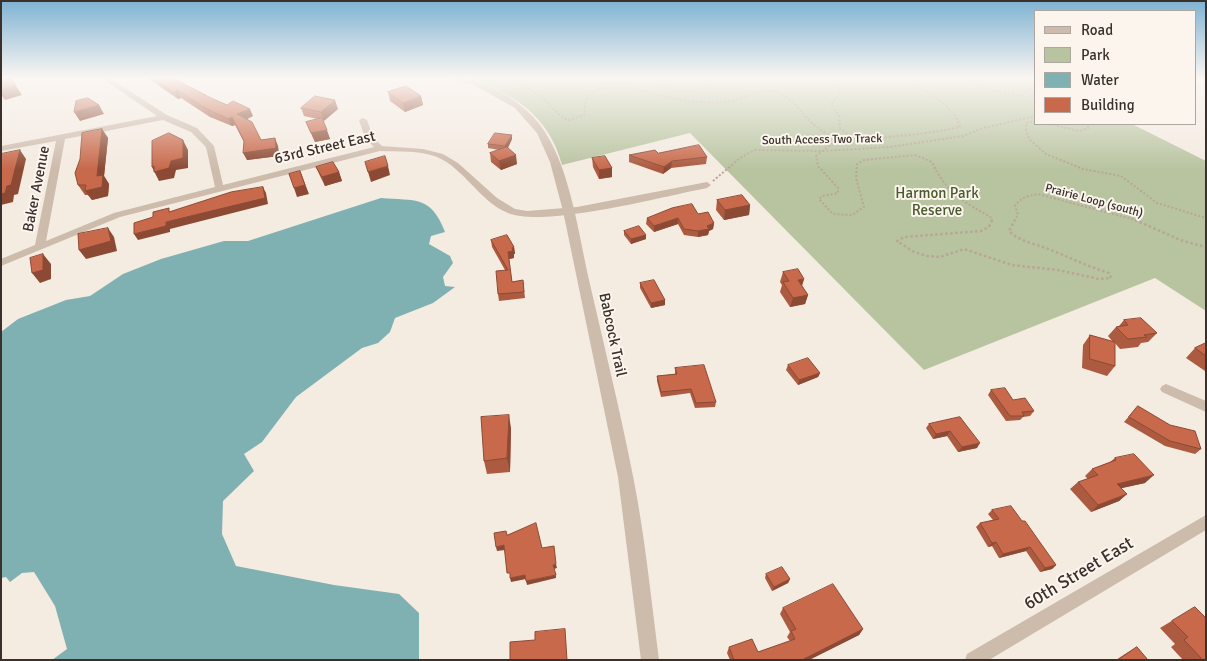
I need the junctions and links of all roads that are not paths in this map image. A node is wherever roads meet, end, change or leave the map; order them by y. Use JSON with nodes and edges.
{"nodes":[{"id":1,"x":150,"y":108,"type":"edge"},
{"id":2,"x":520,"y":108,"type":"edge"},
{"id":3,"x":164,"y":117,"type":"junction"},
{"id":4,"x":363,"y":120,"type":"dead end"},
{"id":5,"x":61,"y":137,"type":"junction"},
{"id":6,"x":380,"y":148,"type":"junction"},
{"id":7,"x":1,"y":149,"type":"edge"},
{"id":8,"x":707,"y":184,"type":"road end"},
{"id":9,"x":219,"y":187,"type":"junction"},
{"id":10,"x":568,"y":211,"type":"junction"},
{"id":11,"x":40,"y":246,"type":"junction"},
{"id":12,"x":1,"y":263,"type":"edge"},
{"id":13,"x":1166,"y":389,"type":"dead end"},
{"id":14,"x":1206,"y":407,"type":"edge"},
{"id":15,"x":1206,"y":522,"type":"edge"},
{"id":16,"x":650,"y":660,"type":"edge"},
{"id":17,"x":973,"y":660,"type":"edge"}],
"edges":[{"from":1,"to":3,"type":"street"},
{"from":2,"to":10,"type":"street","name":"Babcock Trail"},
{"from":3,"to":5,"type":"street"},
{"from":3,"to":9,"type":"street"},
{"from":4,"to":6,"type":"street"},
{"from":5,"to":7,"type":"street"},
{"from":5,"to":11,"type":"street","name":"Baker Avenue"},
{"from":6,"to":9,"type":"street","name":"63rd Street East"},
{"from":6,"to":10,"type":"street","name":"63rd Street East"},
{"from":8,"to":10,"type":"street","name":"63rd Street East"},
{"from":9,"to":11,"type":"street","name":"63rd Street East"},
{"from":10,"to":16,"type":"street","name":"Babcock Trail"},
{"from":11,"to":12,"type":"street","name":"63rd Street East"},
{"from":13,"to":14,"type":"street"},
{"from":15,"to":17,"type":"street","name":"60th Street East"}]}
